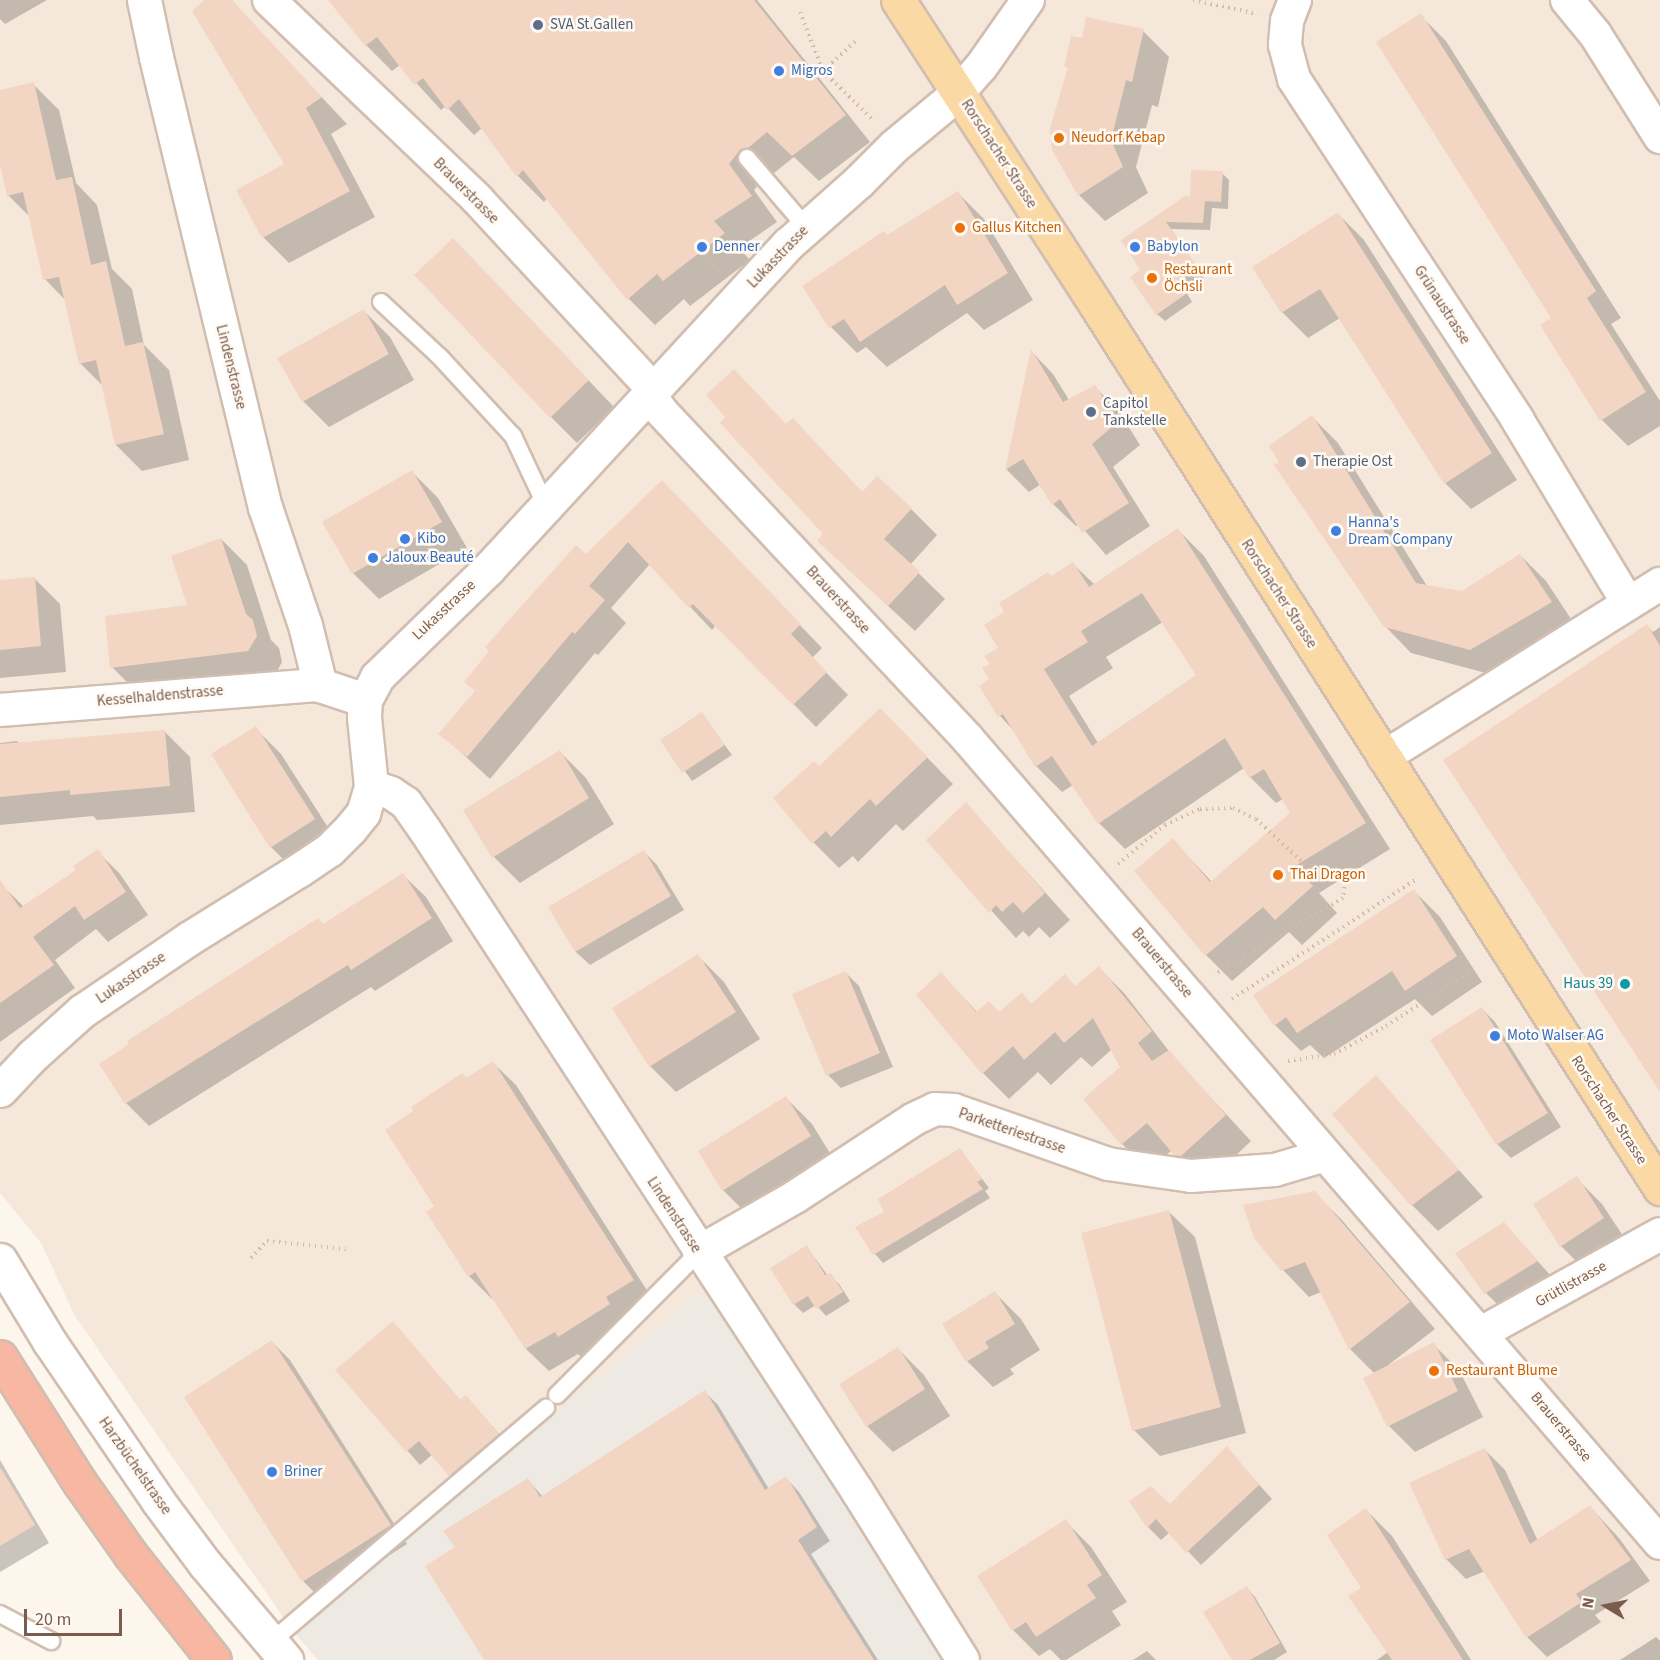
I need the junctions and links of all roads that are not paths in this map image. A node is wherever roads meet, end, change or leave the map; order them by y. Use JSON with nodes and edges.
{"nodes":[{"id":1,"x":144,"y":0,"type":"edge"},
{"id":2,"x":269,"y":0,"type":"edge"},
{"id":3,"x":898,"y":0,"type":"edge"},
{"id":4,"x":1028,"y":0,"type":"edge"},
{"id":5,"x":1567,"y":0,"type":"edge"},
{"id":6,"x":1291,"y":10,"type":"edge"},
{"id":7,"x":959,"y":92,"type":"junction"},
{"id":8,"x":1660,"y":137,"type":"edge"},
{"id":9,"x":747,"y":158,"type":"dead end"},
{"id":10,"x":806,"y":227,"type":"junction"},
{"id":11,"x":381,"y":302,"type":"dead end"},
{"id":12,"x":652,"y":392,"type":"junction"},
{"id":13,"x":546,"y":506,"type":"junction"},
{"id":14,"x":1660,"y":584,"type":"edge"},
{"id":15,"x":1628,"y":603,"type":"junction"},
{"id":16,"x":320,"y":685,"type":"junction"},
{"id":17,"x":365,"y":700,"type":"junction"},
{"id":18,"x":0,"y":710,"type":"edge"},
{"id":19,"x":1384,"y":757,"type":"junction"},
{"id":20,"x":371,"y":786,"type":"junction"},
{"id":21,"x":0,"y":1090,"type":"edge"},
{"id":22,"x":1325,"y":1155,"type":"junction"},
{"id":23,"x":1660,"y":1188,"type":"edge"},
{"id":24,"x":1660,"y":1234,"type":"edge"},
{"id":25,"x":699,"y":1252,"type":"junction"},
{"id":26,"x":0,"y":1260,"type":"edge"},
{"id":27,"x":1481,"y":1334,"type":"junction"},
{"id":28,"x":0,"y":1357,"type":"edge"},
{"id":29,"x":557,"y":1395,"type":"dead end"},
{"id":30,"x":546,"y":1408,"type":"dead end"},
{"id":31,"x":1660,"y":1543,"type":"edge"},
{"id":32,"x":0,"y":1614,"type":"edge"},
{"id":33,"x":51,"y":1641,"type":"dead end"},
{"id":34,"x":279,"y":1651,"type":"edge"},
{"id":35,"x":214,"y":1660,"type":"edge"},
{"id":36,"x":963,"y":1660,"type":"edge"}],
"edges":[{"from":1,"to":16,"type":"main road","name":"Lindenstrasse"},
{"from":2,"to":12,"type":"street","name":"Brauerstrasse"},
{"from":3,"to":7,"type":"main road","name":"Rorschacher Strasse"},
{"from":4,"to":7,"type":"street"},
{"from":5,"to":8,"type":"street"},
{"from":6,"to":15,"type":"street","name":"Grünaustrasse"},
{"from":7,"to":10,"type":"main road","name":"Lukasstrasse"},
{"from":7,"to":19,"type":"main road","name":"Rorschacher Strasse"},
{"from":9,"to":10,"type":"lane"},
{"from":10,"to":12,"type":"main road","name":"Lukasstrasse"},
{"from":11,"to":13,"type":"lane"},
{"from":12,"to":13,"type":"main road","name":"Lukasstrasse"},
{"from":12,"to":22,"type":"street","name":"Brauerstrasse"},
{"from":13,"to":17,"type":"main road","name":"Lukasstrasse"},
{"from":14,"to":15,"type":"street"},
{"from":15,"to":19,"type":"street"},
{"from":16,"to":17,"type":"main road"},
{"from":16,"to":18,"type":"street","name":"Kesselhaldenstrasse"},
{"from":17,"to":20,"type":"main road","name":"Lukasstrasse"},
{"from":19,"to":23,"type":"main road","name":"Rorschacher Strasse"},
{"from":20,"to":21,"type":"main road","name":"Lukasstrasse"},
{"from":20,"to":25,"type":"street","name":"Lindenstrasse"},
{"from":22,"to":25,"type":"street","name":"Parketteriestrasse"},
{"from":22,"to":27,"type":"street","name":"Brauerstrasse"},
{"from":24,"to":27,"type":"street","name":"Grütlistrasse"},
{"from":25,"to":29,"type":"lane"},
{"from":25,"to":36,"type":"street","name":"Lindenstrasse"},
{"from":26,"to":34,"type":"main road","name":"Harzbüchelstrasse"},
{"from":27,"to":31,"type":"street","name":"Brauerstrasse"},
{"from":28,"to":35,"type":"highway"},
{"from":30,"to":34,"type":"lane"},
{"from":32,"to":33,"type":"lane"}]}
